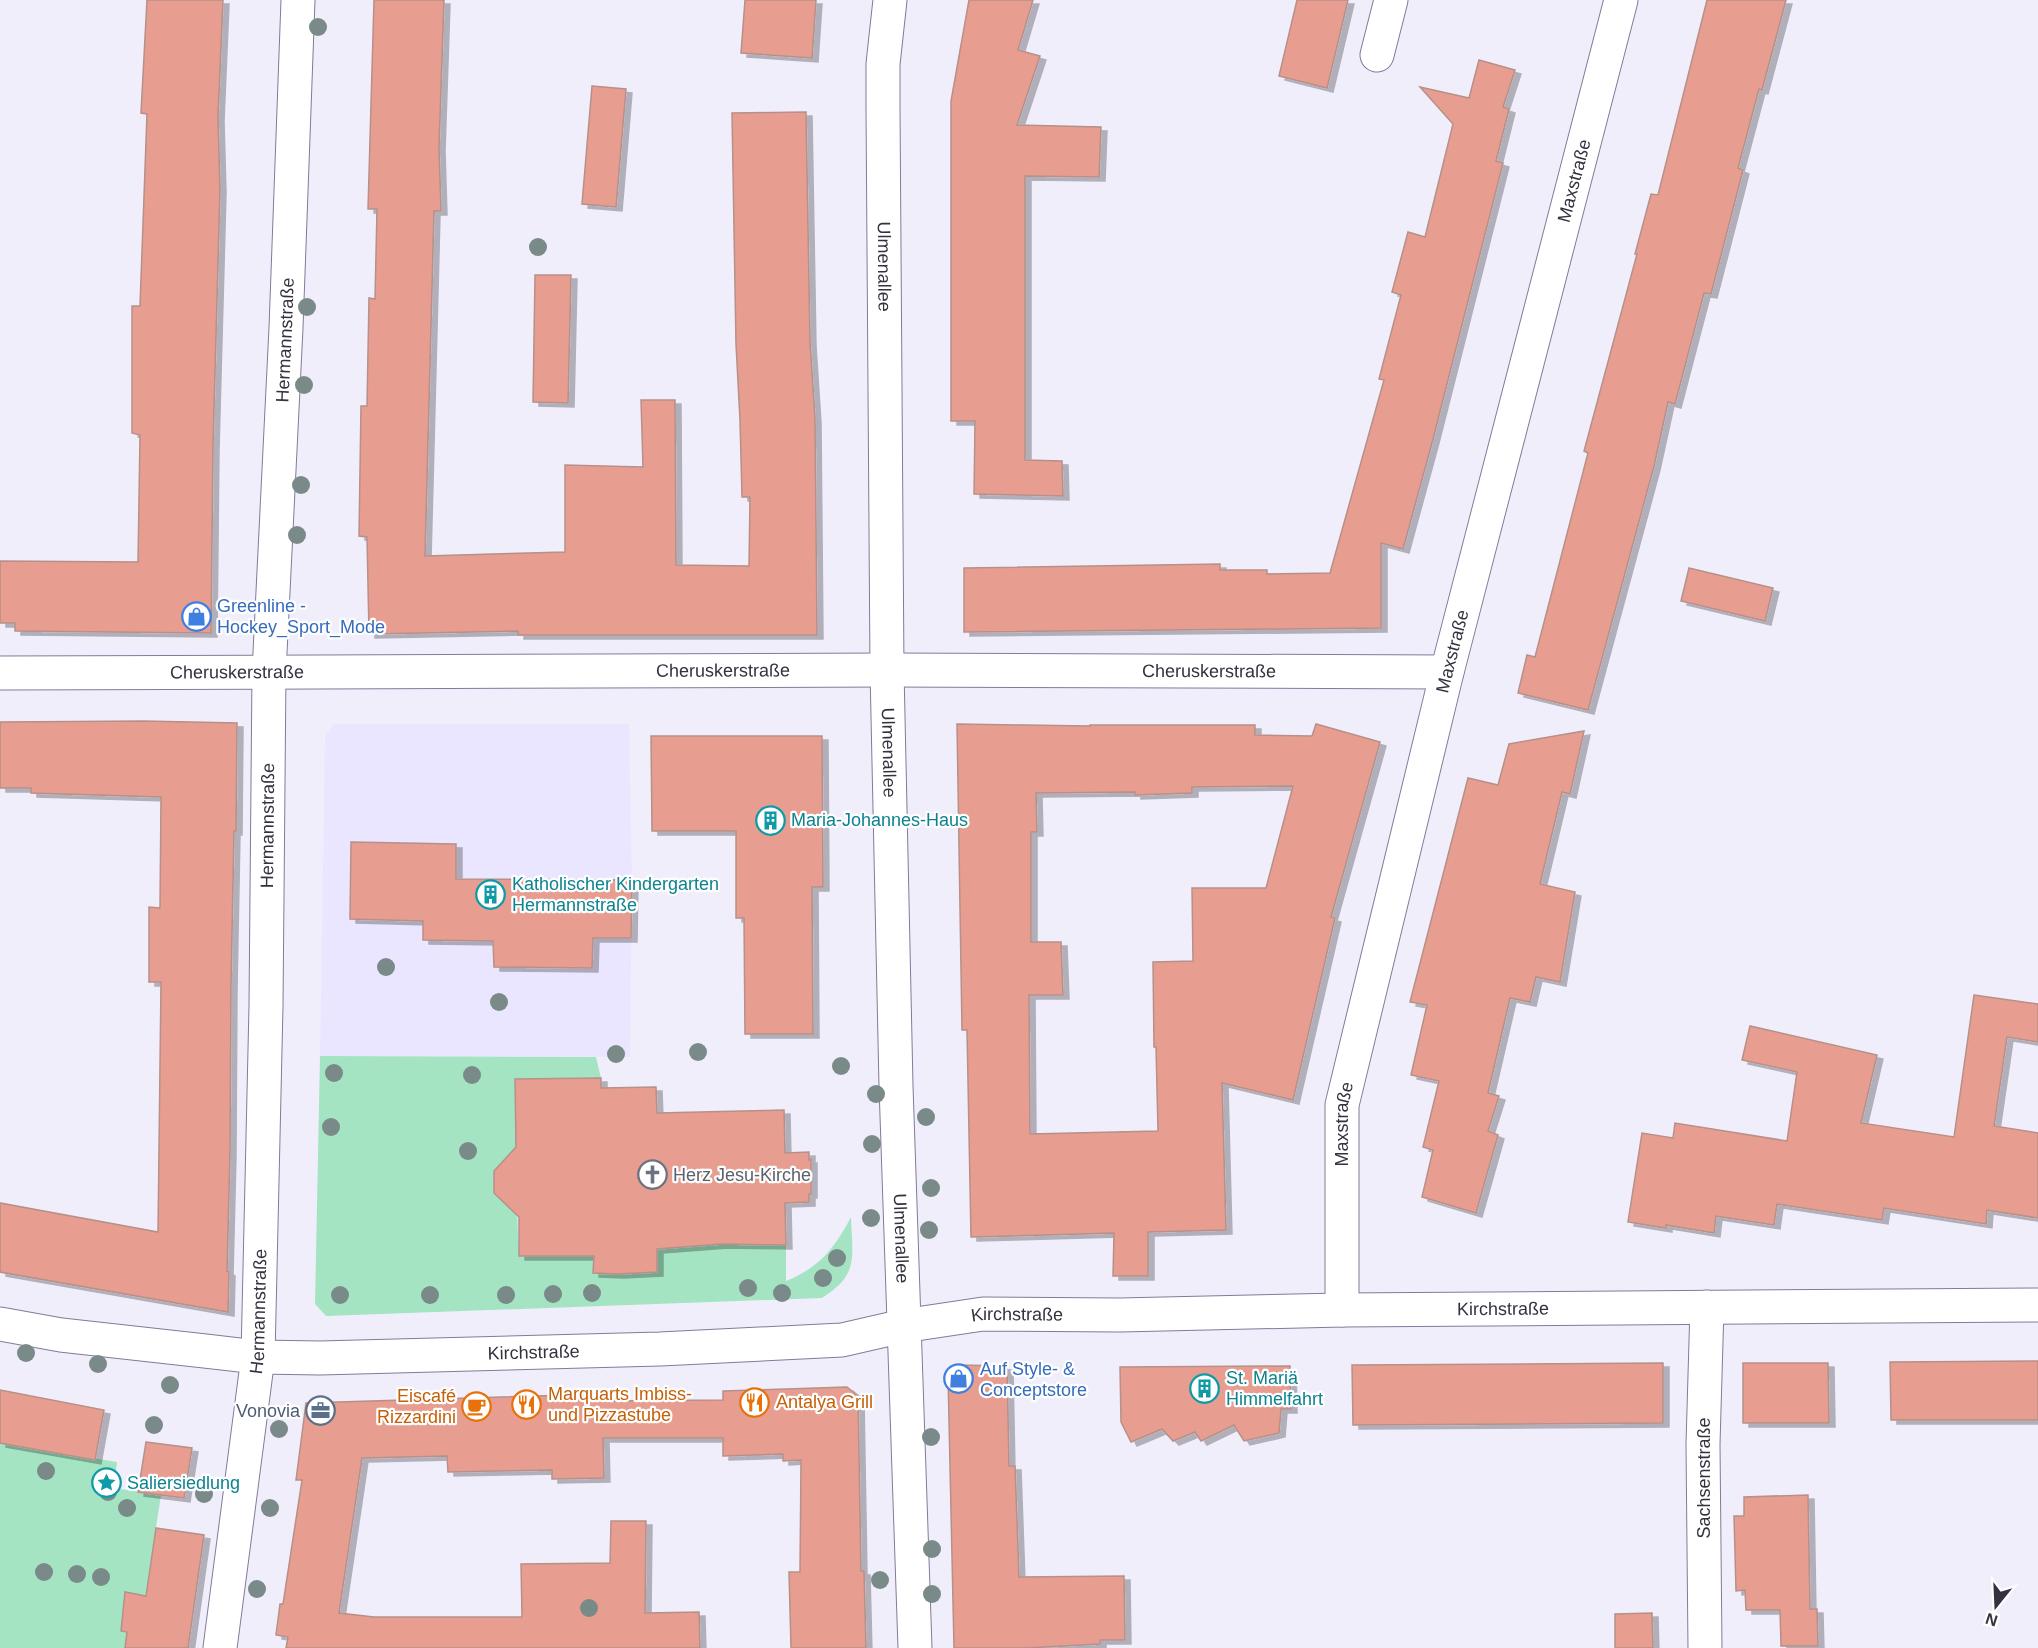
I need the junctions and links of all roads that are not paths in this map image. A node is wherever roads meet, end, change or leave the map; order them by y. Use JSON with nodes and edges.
{"nodes":[{"id":1,"x":298,"y":0,"type":"edge"},
{"id":2,"x":890,"y":0,"type":"edge"},
{"id":3,"x":1391,"y":0,"type":"edge"},
{"id":4,"x":1621,"y":0,"type":"edge"},
{"id":5,"x":1377,"y":55,"type":"dead end"},
{"id":6,"x":887,"y":670,"type":"junction"},
{"id":7,"x":1447,"y":672,"type":"junction"},
{"id":8,"x":0,"y":673,"type":"edge"},
{"id":9,"x":269,"y":673,"type":"junction"},
{"id":10,"x":2038,"y":1305,"type":"edge"},
{"id":11,"x":1707,"y":1307,"type":"junction"},
{"id":12,"x":1342,"y":1310,"type":"junction"},
{"id":13,"x":0,"y":1324,"type":"edge"},
{"id":14,"x":903,"y":1326,"type":"junction"},
{"id":15,"x":258,"y":1357,"type":"junction"},
{"id":16,"x":220,"y":1648,"type":"edge"},
{"id":17,"x":915,"y":1648,"type":"edge"},
{"id":18,"x":1705,"y":1648,"type":"edge"}],
"edges":[{"from":1,"to":9,"type":"street","name":"Hermannstraße"},
{"from":2,"to":6,"type":"street","name":"Ulmenallee"},
{"from":3,"to":5,"type":"street"},
{"from":4,"to":7,"type":"street","name":"Maxstraße"},
{"from":6,"to":7,"type":"street","name":"Cheruskerstraße"},
{"from":6,"to":9,"type":"street","name":"Cheruskerstraße"},
{"from":6,"to":14,"type":"street","name":"Ulmenallee"},
{"from":7,"to":12,"type":"street","name":"Maxstraße"},
{"from":8,"to":9,"type":"street","name":"Cheruskerstraße"},
{"from":9,"to":15,"type":"street","name":"Hermannstraße"},
{"from":10,"to":11,"type":"street","name":"Kirchstraße"},
{"from":11,"to":12,"type":"street","name":"Kirchstraße"},
{"from":11,"to":18,"type":"street","name":"Sachsenstraße"},
{"from":12,"to":14,"type":"street","name":"Kirchstraße"},
{"from":13,"to":15,"type":"street","name":"Kirchstraße"},
{"from":14,"to":15,"type":"street","name":"Kirchstraße"},
{"from":14,"to":17,"type":"street","name":"Ulmenallee"},
{"from":15,"to":16,"type":"street","name":"Hermannstraße"}]}
